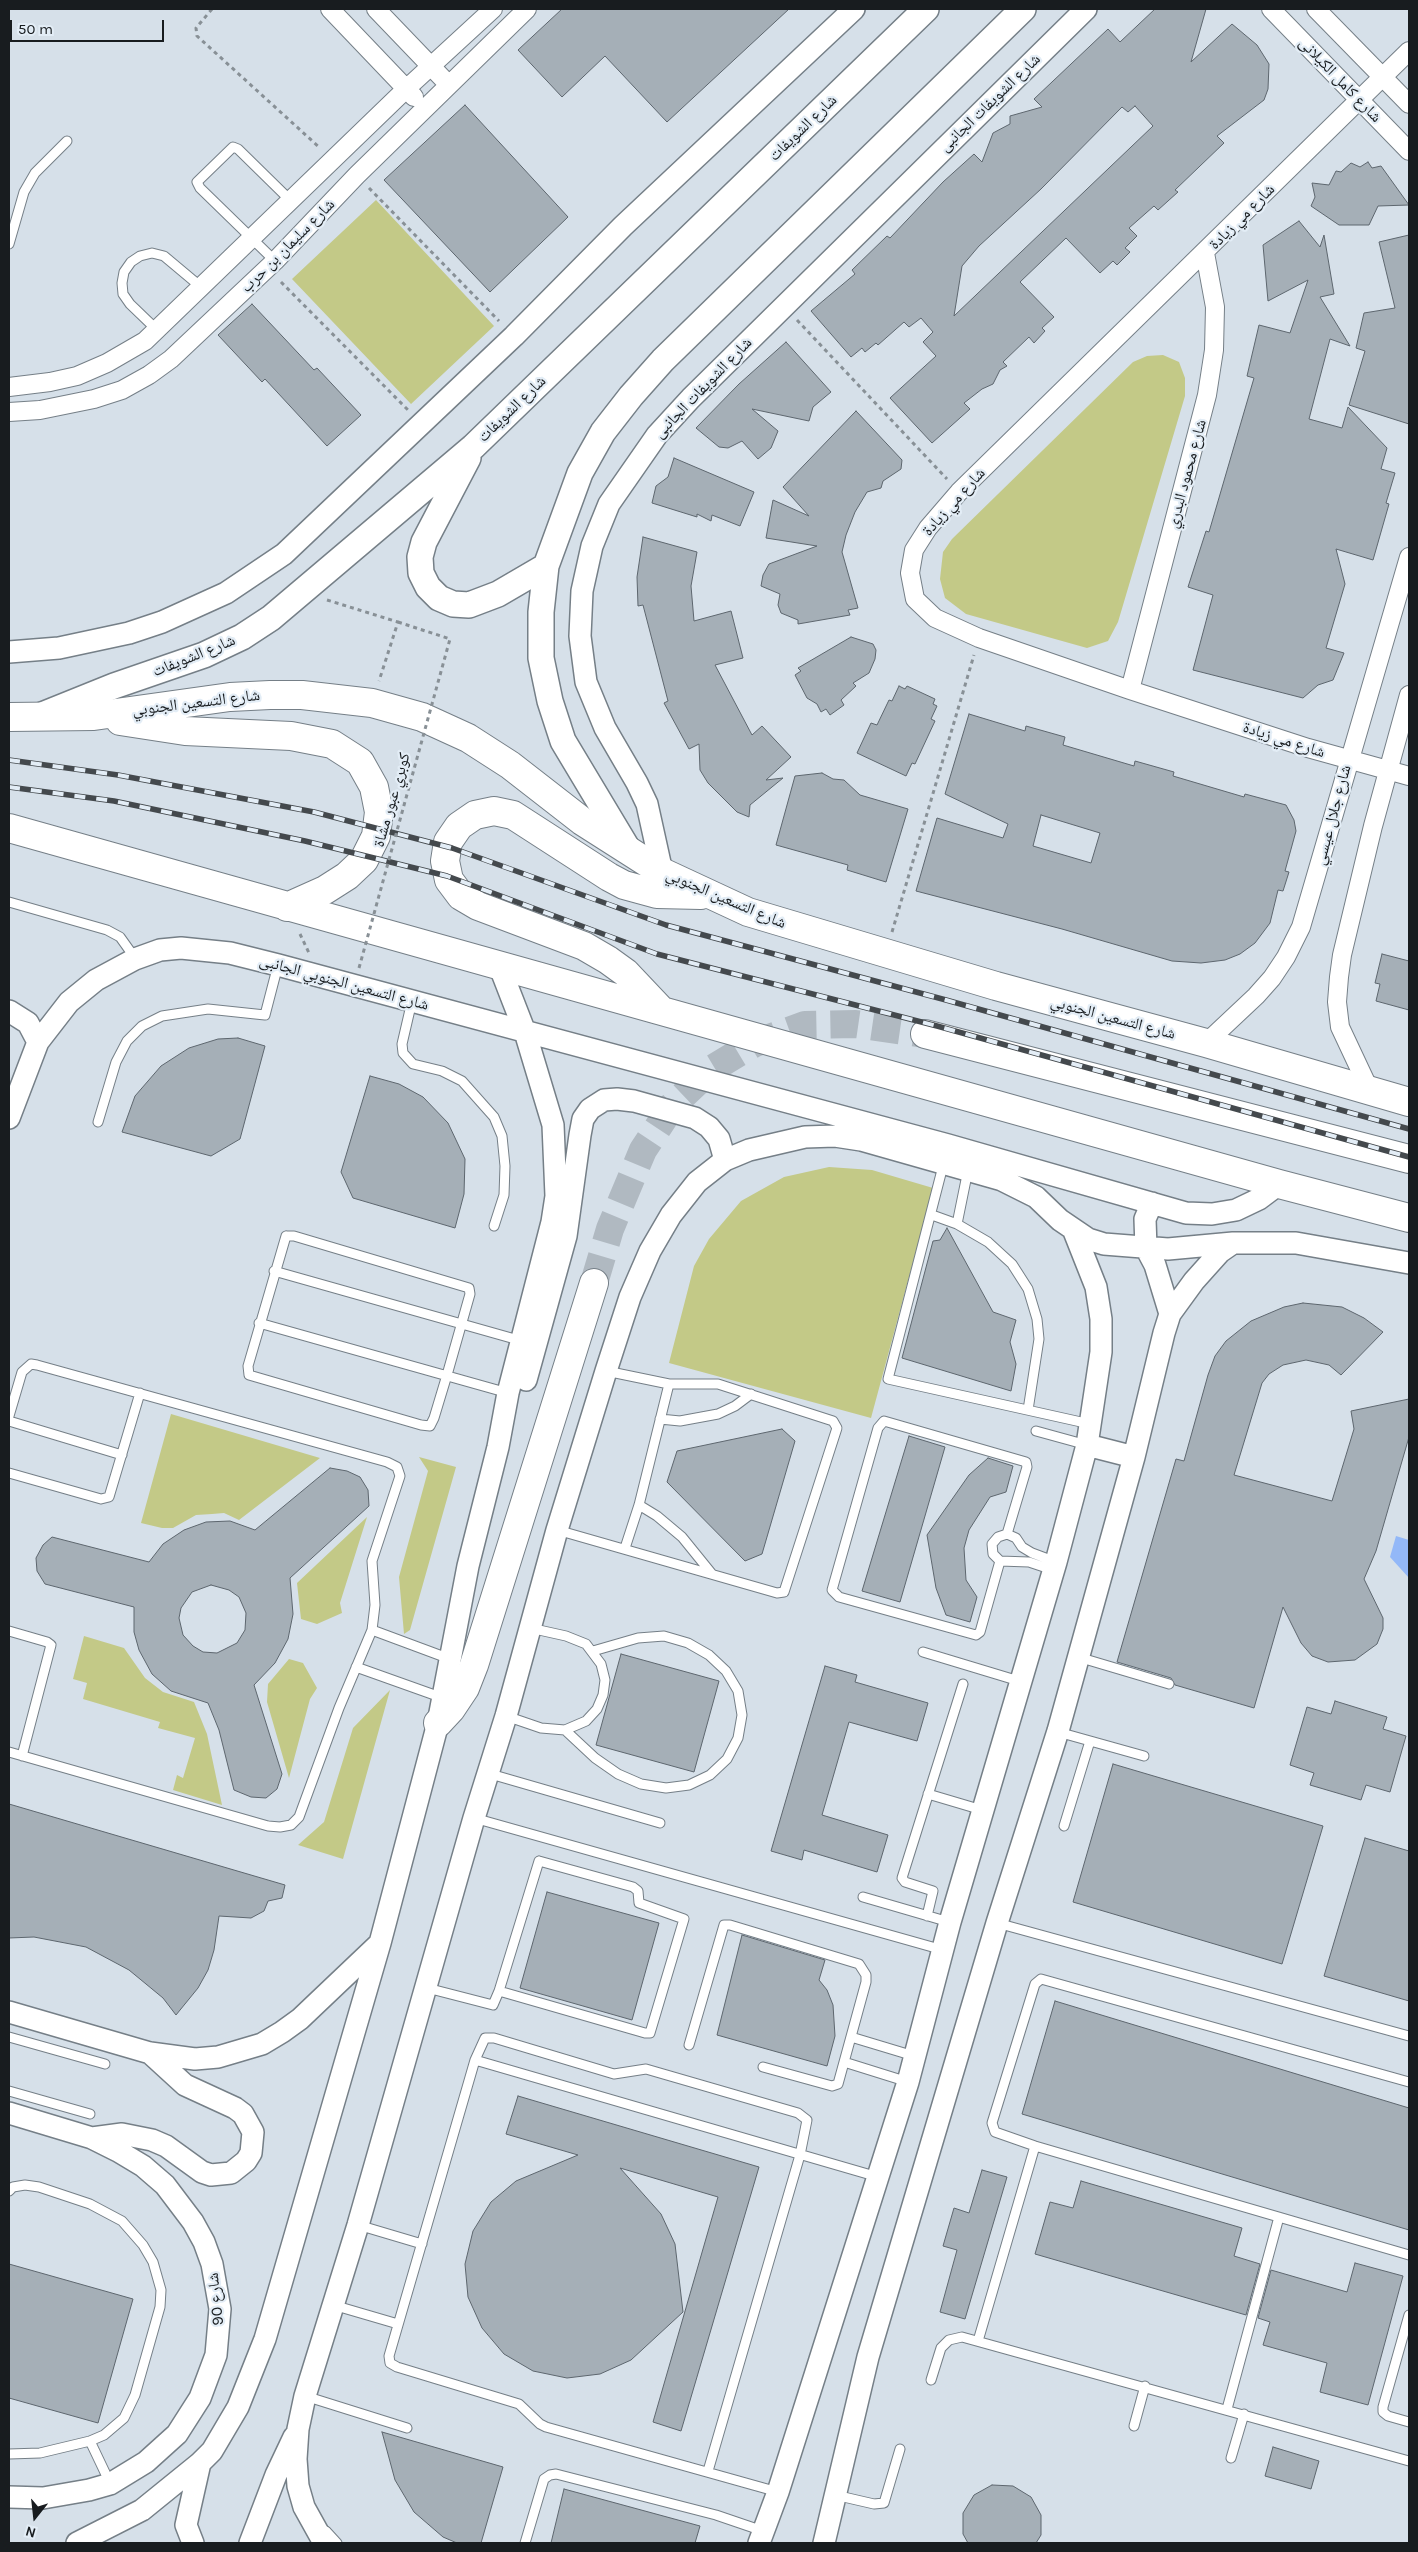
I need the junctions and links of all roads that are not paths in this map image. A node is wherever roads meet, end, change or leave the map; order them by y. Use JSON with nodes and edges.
{"nodes":[{"id":1,"x":330,"y":9,"type":"edge"},
{"id":2,"x":376,"y":9,"type":"edge"},
{"id":3,"x":493,"y":9,"type":"edge"},
{"id":4,"x":527,"y":9,"type":"edge"},
{"id":5,"x":854,"y":9,"type":"edge"},
{"id":6,"x":926,"y":9,"type":"edge"},
{"id":7,"x":1023,"y":9,"type":"edge"},
{"id":8,"x":1086,"y":9,"type":"edge"},
{"id":9,"x":1271,"y":9,"type":"edge"},
{"id":10,"x":1316,"y":9,"type":"edge"},
{"id":11,"x":1409,"y":51,"type":"edge"},
{"id":12,"x":431,"y":66,"type":"junction"},
{"id":13,"x":1383,"y":77,"type":"junction"},
{"id":14,"x":448,"y":84,"type":"junction"},
{"id":15,"x":406,"y":89,"type":"junction"},
{"id":16,"x":1360,"y":100,"type":"junction"},
{"id":17,"x":1409,"y":104,"type":"edge"},
{"id":18,"x":424,"y":108,"type":"junction"},
{"id":19,"x":67,"y":141,"type":"dead end"},
{"id":20,"x":1409,"y":151,"type":"edge"},
{"id":21,"x":291,"y":201,"type":"junction"},
{"id":22,"x":252,"y":238,"type":"junction"},
{"id":23,"x":9,"y":244,"type":"edge"},
{"id":24,"x":1205,"y":254,"type":"junction"},
{"id":25,"x":271,"y":265,"type":"junction"},
{"id":26,"x":201,"y":287,"type":"junction"},
{"id":27,"x":157,"y":330,"type":"junction"},
{"id":28,"x":9,"y":387,"type":"edge"},
{"id":29,"x":9,"y":412,"type":"edge"},
{"id":30,"x":473,"y":447,"type":"junction"},
{"id":31,"x":1409,"y":557,"type":"edge"},
{"id":32,"x":546,"y":566,"type":"junction"},
{"id":33,"x":9,"y":652,"type":"edge"},
{"id":34,"x":1130,"y":690,"type":"junction"},
{"id":35,"x":1409,"y":695,"type":"edge"},
{"id":36,"x":94,"y":716,"type":"junction"},
{"id":37,"x":22,"y":717,"type":"edge"},
{"id":38,"x":1348,"y":760,"type":"junction"},
{"id":39,"x":1389,"y":771,"type":"junction"},
{"id":40,"x":1409,"y":776,"type":"edge"},
{"id":41,"x":9,"y":828,"type":"edge"},
{"id":42,"x":628,"y":851,"type":"junction"},
{"id":43,"x":662,"y":872,"type":"junction"},
{"id":44,"x":707,"y":894,"type":"junction"},
{"id":45,"x":9,"y":902,"type":"edge"},
{"id":46,"x":287,"y":907,"type":"junction"},
{"id":47,"x":135,"y":958,"type":"junction"},
{"id":48,"x":278,"y":965,"type":"junction"},
{"id":49,"x":499,"y":965,"type":"junction"},
{"id":50,"x":412,"y":1001,"type":"junction"},
{"id":51,"x":661,"y":1010,"type":"junction"},
{"id":52,"x":9,"y":1011,"type":"edge"},
{"id":53,"x":526,"y":1032,"type":"junction"},
{"id":54,"x":925,"y":1034,"type":"tunnel mouth"},
{"id":55,"x":38,"y":1042,"type":"junction"},
{"id":56,"x":1206,"y":1043,"type":"junction"},
{"id":57,"x":1370,"y":1091,"type":"junction"},
{"id":58,"x":1409,"y":1102,"type":"edge"},
{"id":59,"x":9,"y":1118,"type":"edge"},
{"id":60,"x":98,"y":1122,"type":"dead end"},
{"id":61,"x":946,"y":1154,"type":"junction"},
{"id":62,"x":1409,"y":1159,"type":"edge"},
{"id":63,"x":725,"y":1160,"type":"junction"},
{"id":64,"x":968,"y":1170,"type":"junction"},
{"id":65,"x":1279,"y":1184,"type":"junction"},
{"id":66,"x":1152,"y":1203,"type":"junction"},
{"id":67,"x":932,"y":1215,"type":"junction"},
{"id":68,"x":1409,"y":1218,"type":"edge"},
{"id":69,"x":957,"y":1224,"type":"junction"},
{"id":70,"x":494,"y":1226,"type":"dead end"},
{"id":71,"x":1073,"y":1229,"type":"junction"},
{"id":72,"x":1233,"y":1243,"type":"junction"},
{"id":73,"x":1146,"y":1248,"type":"junction"},
{"id":74,"x":1409,"y":1263,"type":"edge"},
{"id":75,"x":274,"y":1271,"type":"junction"},
{"id":76,"x":594,"y":1283,"type":"tunnel mouth"},
{"id":77,"x":1170,"y":1314,"type":"junction"},
{"id":78,"x":259,"y":1323,"type":"junction"},
{"id":79,"x":461,"y":1324,"type":"junction"},
{"id":80,"x":522,"y":1341,"type":"junction"},
{"id":81,"x":606,"y":1371,"type":"junction"},
{"id":82,"x":447,"y":1375,"type":"junction"},
{"id":83,"x":669,"y":1384,"type":"junction"},
{"id":84,"x":140,"y":1393,"type":"junction"},
{"id":85,"x":508,"y":1393,"type":"junction"},
{"id":86,"x":751,"y":1394,"type":"junction"},
{"id":87,"x":1028,"y":1410,"type":"junction"},
{"id":88,"x":9,"y":1416,"type":"edge"},
{"id":89,"x":660,"y":1419,"type":"junction"},
{"id":90,"x":9,"y":1421,"type":"edge"},
{"id":91,"x":1091,"y":1424,"type":"junction"},
{"id":92,"x":1036,"y":1431,"type":"dead end"},
{"id":93,"x":1087,"y":1445,"type":"junction"},
{"id":94,"x":498,"y":1447,"type":"junction"},
{"id":95,"x":122,"y":1455,"type":"junction"},
{"id":96,"x":1134,"y":1457,"type":"junction"},
{"id":97,"x":9,"y":1473,"type":"edge"},
{"id":98,"x":639,"y":1505,"type":"junction"},
{"id":99,"x":557,"y":1530,"type":"junction"},
{"id":100,"x":1007,"y":1534,"type":"junction"},
{"id":101,"x":625,"y":1548,"type":"junction"},
{"id":102,"x":1000,"y":1561,"type":"junction"},
{"id":103,"x":1055,"y":1566,"type":"junction"},
{"id":104,"x":712,"y":1574,"type":"junction"},
{"id":105,"x":530,"y":1628,"type":"junction"},
{"id":106,"x":372,"y":1630,"type":"junction"},
{"id":107,"x":9,"y":1632,"type":"edge"},
{"id":108,"x":593,"y":1651,"type":"junction"},
{"id":109,"x":923,"y":1652,"type":"dead end"},
{"id":110,"x":1078,"y":1657,"type":"junction"},
{"id":111,"x":451,"y":1659,"type":"junction"},
{"id":112,"x":356,"y":1668,"type":"junction"},
{"id":113,"x":1019,"y":1681,"type":"junction"},
{"id":114,"x":963,"y":1684,"type":"dead end"},
{"id":115,"x":1169,"y":1684,"type":"dead end"},
{"id":116,"x":440,"y":1711,"type":"junction"},
{"id":117,"x":506,"y":1716,"type":"junction"},
{"id":118,"x":566,"y":1730,"type":"junction"},
{"id":119,"x":1058,"y":1732,"type":"junction"},
{"id":120,"x":1090,"y":1740,"type":"junction"},
{"id":121,"x":9,"y":1752,"type":"edge"},
{"id":122,"x":22,"y":1756,"type":"junction"},
{"id":123,"x":1144,"y":1756,"type":"dead end"},
{"id":124,"x":487,"y":1773,"type":"junction"},
{"id":125,"x":928,"y":1794,"type":"junction"},
{"id":126,"x":982,"y":1810,"type":"junction"},
{"id":127,"x":474,"y":1818,"type":"junction"},
{"id":128,"x":660,"y":1823,"type":"dead end"},
{"id":129,"x":1064,"y":1826,"type":"dead end"},
{"id":130,"x":863,"y":1897,"type":"dead end"},
{"id":131,"x":927,"y":1916,"type":"junction"},
{"id":132,"x":950,"y":1922,"type":"junction"},
{"id":133,"x":997,"y":1923,"type":"junction"},
{"id":134,"x":380,"y":1943,"type":"junction"},
{"id":135,"x":943,"y":1950,"type":"junction"},
{"id":136,"x":427,"y":1988,"type":"junction"},
{"id":137,"x":499,"y":1991,"type":"junction"},
{"id":138,"x":9,"y":2012,"type":"edge"},
{"id":139,"x":851,"y":2036,"type":"junction"},
{"id":140,"x":1409,"y":2036,"type":"edge"},
{"id":141,"x":9,"y":2037,"type":"edge"},
{"id":142,"x":689,"y":2045,"type":"dead end"},
{"id":143,"x":150,"y":2053,"type":"junction"},
{"id":144,"x":914,"y":2056,"type":"junction"},
{"id":145,"x":475,"y":2060,"type":"junction"},
{"id":146,"x":844,"y":2062,"type":"junction"},
{"id":147,"x":105,"y":2064,"type":"dead end"},
{"id":148,"x":763,"y":2066,"type":"dead end"},
{"id":149,"x":908,"y":2082,"type":"junction"},
{"id":150,"x":1409,"y":2082,"type":"edge"},
{"id":151,"x":9,"y":2091,"type":"edge"},
{"id":152,"x":9,"y":2113,"type":"edge"},
{"id":153,"x":90,"y":2114,"type":"dead end"},
{"id":154,"x":92,"y":2138,"type":"junction"},
{"id":155,"x":1035,"y":2146,"type":"junction"},
{"id":156,"x":800,"y":2155,"type":"junction"},
{"id":157,"x":879,"y":2177,"type":"junction"},
{"id":158,"x":9,"y":2190,"type":"edge"},
{"id":159,"x":1279,"y":2217,"type":"junction"},
{"id":160,"x":358,"y":2225,"type":"junction"},
{"id":161,"x":422,"y":2244,"type":"junction"},
{"id":162,"x":1409,"y":2255,"type":"edge"},
{"id":163,"x":333,"y":2305,"type":"junction"},
{"id":164,"x":1409,"y":2315,"type":"edge"},
{"id":165,"x":398,"y":2324,"type":"junction"},
{"id":166,"x":978,"y":2341,"type":"junction"},
{"id":167,"x":932,"y":2380,"type":"dead end"},
{"id":168,"x":1145,"y":2386,"type":"junction"},
{"id":169,"x":305,"y":2396,"type":"junction"},
{"id":170,"x":1226,"y":2409,"type":"junction"},
{"id":171,"x":1244,"y":2414,"type":"junction"},
{"id":172,"x":1409,"y":2422,"type":"edge"},
{"id":173,"x":1134,"y":2426,"type":"dead end"},
{"id":174,"x":407,"y":2428,"type":"dead end"},
{"id":175,"x":298,"y":2429,"type":"junction"},
{"id":176,"x":90,"y":2441,"type":"junction"},
{"id":177,"x":900,"y":2449,"type":"dead end"},
{"id":178,"x":9,"y":2454,"type":"edge"},
{"id":179,"x":1231,"y":2458,"type":"dead end"},
{"id":180,"x":1409,"y":2461,"type":"edge"},
{"id":181,"x":200,"y":2464,"type":"junction"},
{"id":182,"x":708,"y":2471,"type":"junction"},
{"id":183,"x":110,"y":2484,"type":"junction"},
{"id":184,"x":778,"y":2492,"type":"junction"},
{"id":185,"x":835,"y":2495,"type":"junction"},
{"id":186,"x":9,"y":2497,"type":"edge"},
{"id":187,"x":304,"y":2507,"type":"junction"},
{"id":188,"x":761,"y":2537,"type":"edge"},
{"id":189,"x":77,"y":2543,"type":"edge"},
{"id":190,"x":193,"y":2543,"type":"edge"},
{"id":191,"x":250,"y":2543,"type":"edge"},
{"id":192,"x":324,"y":2543,"type":"edge"},
{"id":193,"x":338,"y":2543,"type":"edge"},
{"id":194,"x":525,"y":2543,"type":"edge"},
{"id":195,"x":824,"y":2543,"type":"edge"}],
"edges":[{"from":1,"to":15,"type":"street"},
{"from":2,"to":12,"type":"street"},
{"from":3,"to":12,"type":"street","name":"شارع سليمان بن حرب"},
{"from":4,"to":14,"type":"street","name":"شارع سليمان بن حرب"},
{"from":5,"to":33,"type":"street"},
{"from":6,"to":30,"type":"main road","name":"شارع الشويفات"},
{"from":7,"to":32,"type":"main road"},
{"from":8,"to":43,"type":"street","name":"شارع الشويفات الجانبى"},
{"from":9,"to":16,"type":"street","name":"شارع كامل الكيلانى"},
{"from":10,"to":13,"type":"street","name":"شارع كامل الكيلانى"},
{"from":11,"to":13,"type":"street","name":"شارع مي زيادة"},
{"from":12,"to":14,"type":"street"},
{"from":12,"to":15,"type":"street","name":"شارع سليمان بن حرب"},
{"from":13,"to":16,"type":"street","name":"شارع مي زيادة"},
{"from":13,"to":17,"type":"street","name":"شارع كامل الكيلانى"},
{"from":14,"to":18,"type":"street","name":"شارع سليمان بن حرب"},
{"from":15,"to":18,"type":"street"},
{"from":15,"to":21,"type":"street","name":"شارع سليمان بن حرب"},
{"from":16,"to":20,"type":"street","name":"شارع كامل الكيلانى"},
{"from":16,"to":24,"type":"street","name":"شارع مي زيادة"},
{"from":18,"to":25,"type":"street","name":"شارع سليمان بن حرب"},
{"from":19,"to":23,"type":"lane"},
{"from":21,"to":22,"type":"street","name":"شارع سليمان بن حرب"},
{"from":21,"to":22,"type":"lane"},
{"from":22,"to":25,"type":"lane"},
{"from":22,"to":26,"type":"street","name":"شارع سليمان بن حرب"},
{"from":24,"to":34,"type":"street","name":"شارع محمود البدري"},
{"from":24,"to":34,"type":"street","name":"شارع مي زيادة"},
{"from":25,"to":29,"type":"street","name":"شارع سليمان بن حرب"},
{"from":26,"to":27,"type":"street","name":"شارع سليمان بن حرب"},
{"from":26,"to":27,"type":"lane"},
{"from":27,"to":28,"type":"street","name":"شارع سليمان بن حرب"},
{"from":30,"to":32,"type":"main road"},
{"from":30,"to":37,"type":"main road","name":"شارع الشويفات"},
{"from":31,"to":38,"type":"street","name":"شارع جلال عيسي"},
{"from":32,"to":42,"type":"main road"},
{"from":34,"to":38,"type":"street","name":"شارع مي زيادة"},
{"from":35,"to":39,"type":"street"},
{"from":36,"to":37,"type":"highway","name":"شارع التسعين الجنوبي"},
{"from":36,"to":42,"type":"highway","name":"شارع التسعين الجنوبي"},
{"from":36,"to":46,"type":"highway"},
{"from":38,"to":39,"type":"street","name":"شارع مي زيادة"},
{"from":38,"to":56,"type":"street","name":"شارع جلال عيسي"},
{"from":39,"to":40,"type":"street","name":"شارع مي زيادة"},
{"from":39,"to":57,"type":"street"},
{"from":41,"to":46,"type":"highway"},
{"from":42,"to":43,"type":"highway","name":"شارع التسعين الجنوبي"},
{"from":43,"to":44,"type":"highway","name":"شارع التسعين الجنوبي"},
{"from":44,"to":51,"type":"highway"},
{"from":44,"to":56,"type":"highway","name":"شارع التسعين الجنوبي"},
{"from":45,"to":47,"type":"lane"},
{"from":46,"to":49,"type":"highway"},
{"from":47,"to":48,"type":"street","name":"شارع التسعين الجنوبي الجانبى"},
{"from":47,"to":55,"type":"street","name":"شارع التسعين الجنوبي الجانبى"},
{"from":48,"to":50,"type":"street","name":"شارع التسعين الجنوبي الجانبى"},
{"from":48,"to":60,"type":"lane"},
{"from":49,"to":51,"type":"highway"},
{"from":49,"to":53,"type":"street"},
{"from":50,"to":53,"type":"street","name":"شارع التسعين الجنوبي الجانبى"},
{"from":50,"to":70,"type":"lane"},
{"from":51,"to":65,"type":"highway"},
{"from":52,"to":55,"type":"street"},
{"from":53,"to":61,"type":"street","name":"شارع التسعين الجنوبي الجانبى"},
{"from":53,"to":80,"type":"street"},
{"from":54,"to":62,"type":"highway"},
{"from":55,"to":59,"type":"street","name":"شارع التسعين الجنوبي الجانبى"},
{"from":56,"to":57,"type":"highway","name":"شارع التسعين الجنوبي"},
{"from":57,"to":58,"type":"highway","name":"شارع التسعين الجنوبي"},
{"from":61,"to":63,"type":"street"},
{"from":61,"to":64,"type":"street"},
{"from":61,"to":66,"type":"street"},
{"from":61,"to":67,"type":"lane"},
{"from":63,"to":81,"type":"street"},
{"from":63,"to":94,"type":"street"},
{"from":64,"to":69,"type":"lane"},
{"from":64,"to":71,"type":"street"},
{"from":65,"to":66,"type":"street"},
{"from":65,"to":68,"type":"highway"},
{"from":66,"to":73,"type":"street"},
{"from":67,"to":69,"type":"lane"},
{"from":67,"to":87,"type":"lane"},
{"from":69,"to":87,"type":"lane"},
{"from":71,"to":73,"type":"street"},
{"from":71,"to":91,"type":"street"},
{"from":72,"to":73,"type":"street"},
{"from":72,"to":74,"type":"street"},
{"from":72,"to":77,"type":"street"},
{"from":73,"to":77,"type":"street"},
{"from":75,"to":78,"type":"lane"},
{"from":75,"to":79,"type":"lane"},
{"from":75,"to":79,"type":"lane"},
{"from":76,"to":116,"type":"highway"},
{"from":77,"to":96,"type":"street"},
{"from":78,"to":82,"type":"lane"},
{"from":78,"to":82,"type":"lane"},
{"from":79,"to":80,"type":"lane"},
{"from":79,"to":82,"type":"lane"},
{"from":80,"to":85,"type":"street"},
{"from":81,"to":83,"type":"lane"},
{"from":81,"to":99,"type":"street"},
{"from":82,"to":85,"type":"lane"},
{"from":83,"to":86,"type":"lane"},
{"from":83,"to":89,"type":"lane"},
{"from":84,"to":88,"type":"lane"},
{"from":84,"to":95,"type":"lane"},
{"from":84,"to":106,"type":"lane"},
{"from":85,"to":94,"type":"street"},
{"from":86,"to":89,"type":"lane"},
{"from":86,"to":104,"type":"lane"},
{"from":87,"to":91,"type":"lane"},
{"from":89,"to":98,"type":"lane"},
{"from":90,"to":95,"type":"lane"},
{"from":91,"to":93,"type":"street"},
{"from":92,"to":93,"type":"lane"},
{"from":93,"to":96,"type":"street"},
{"from":93,"to":103,"type":"street"},
{"from":94,"to":111,"type":"street"},
{"from":95,"to":97,"type":"lane"},
{"from":96,"to":110,"type":"street"},
{"from":98,"to":101,"type":"lane"},
{"from":98,"to":104,"type":"lane"},
{"from":99,"to":101,"type":"lane"},
{"from":99,"to":105,"type":"street"},
{"from":100,"to":102,"type":"lane"},
{"from":100,"to":102,"type":"lane"},
{"from":100,"to":103,"type":"lane"},
{"from":101,"to":104,"type":"lane"},
{"from":102,"to":103,"type":"lane"},
{"from":103,"to":113,"type":"street"},
{"from":105,"to":108,"type":"lane"},
{"from":105,"to":117,"type":"street"},
{"from":106,"to":111,"type":"lane"},
{"from":106,"to":112,"type":"lane"},
{"from":107,"to":122,"type":"lane"},
{"from":108,"to":118,"type":"lane"},
{"from":108,"to":118,"type":"lane"},
{"from":109,"to":113,"type":"lane"},
{"from":110,"to":115,"type":"lane"},
{"from":110,"to":119,"type":"street"},
{"from":111,"to":116,"type":"street"},
{"from":112,"to":116,"type":"lane"},
{"from":112,"to":122,"type":"lane"},
{"from":113,"to":126,"type":"street"},
{"from":114,"to":125,"type":"lane"},
{"from":116,"to":134,"type":"street"},
{"from":117,"to":118,"type":"lane"},
{"from":117,"to":124,"type":"street"},
{"from":119,"to":120,"type":"lane"},
{"from":119,"to":133,"type":"street"},
{"from":120,"to":123,"type":"lane"},
{"from":120,"to":129,"type":"lane"},
{"from":121,"to":122,"type":"lane"},
{"from":124,"to":127,"type":"street"},
{"from":124,"to":128,"type":"lane"},
{"from":125,"to":126,"type":"lane"},
{"from":125,"to":131,"type":"lane"},
{"from":126,"to":132,"type":"street"},
{"from":127,"to":135,"type":"lane"},
{"from":127,"to":136,"type":"street"},
{"from":130,"to":131,"type":"lane"},
{"from":131,"to":132,"type":"lane"},
{"from":132,"to":135,"type":"street"},
{"from":133,"to":140,"type":"lane"},
{"from":133,"to":185,"type":"street"},
{"from":134,"to":143,"type":"street"},
{"from":134,"to":181,"type":"street"},
{"from":135,"to":144,"type":"street"},
{"from":136,"to":137,"type":"lane"},
{"from":136,"to":160,"type":"street"},
{"from":137,"to":137,"type":"lane"},
{"from":138,"to":143,"type":"street"},
{"from":139,"to":142,"type":"lane"},
{"from":139,"to":144,"type":"lane"},
{"from":139,"to":146,"type":"lane"},
{"from":141,"to":147,"type":"lane"},
{"from":143,"to":154,"type":"street"},
{"from":144,"to":149,"type":"street"},
{"from":145,"to":156,"type":"lane"},
{"from":145,"to":156,"type":"lane"},
{"from":145,"to":161,"type":"lane"},
{"from":146,"to":148,"type":"lane"},
{"from":146,"to":149,"type":"lane"},
{"from":149,"to":157,"type":"street"},
{"from":150,"to":155,"type":"lane"},
{"from":151,"to":153,"type":"lane"},
{"from":152,"to":154,"type":"street","name":"شارع 90"},
{"from":154,"to":183,"type":"street","name":"شارع 90"},
{"from":155,"to":159,"type":"lane"},
{"from":155,"to":166,"type":"lane"},
{"from":156,"to":157,"type":"lane"},
{"from":156,"to":182,"type":"lane"},
{"from":157,"to":184,"type":"street"},
{"from":158,"to":176,"type":"lane"},
{"from":159,"to":162,"type":"lane"},
{"from":159,"to":170,"type":"lane"},
{"from":160,"to":161,"type":"lane"},
{"from":160,"to":163,"type":"street"},
{"from":161,"to":165,"type":"lane"},
{"from":163,"to":165,"type":"lane"},
{"from":163,"to":169,"type":"street"},
{"from":164,"to":172,"type":"lane"},
{"from":165,"to":182,"type":"lane"},
{"from":166,"to":167,"type":"lane"},
{"from":166,"to":168,"type":"lane"},
{"from":168,"to":170,"type":"lane"},
{"from":168,"to":173,"type":"lane"},
{"from":169,"to":174,"type":"lane"},
{"from":169,"to":175,"type":"street"},
{"from":170,"to":171,"type":"lane"},
{"from":171,"to":179,"type":"lane"},
{"from":171,"to":180,"type":"lane"},
{"from":175,"to":187,"type":"street"},
{"from":175,"to":191,"type":"street"},
{"from":176,"to":178,"type":"lane"},
{"from":176,"to":183,"type":"lane"},
{"from":177,"to":185,"type":"lane"},
{"from":181,"to":189,"type":"street"},
{"from":181,"to":190,"type":"street"},
{"from":182,"to":184,"type":"lane"},
{"from":183,"to":186,"type":"street","name":"شارع 90"},
{"from":184,"to":188,"type":"street"},
{"from":185,"to":195,"type":"street"},
{"from":187,"to":192,"type":"street"},
{"from":187,"to":193,"type":"lane"},
{"from":188,"to":194,"type":"lane"}]}
